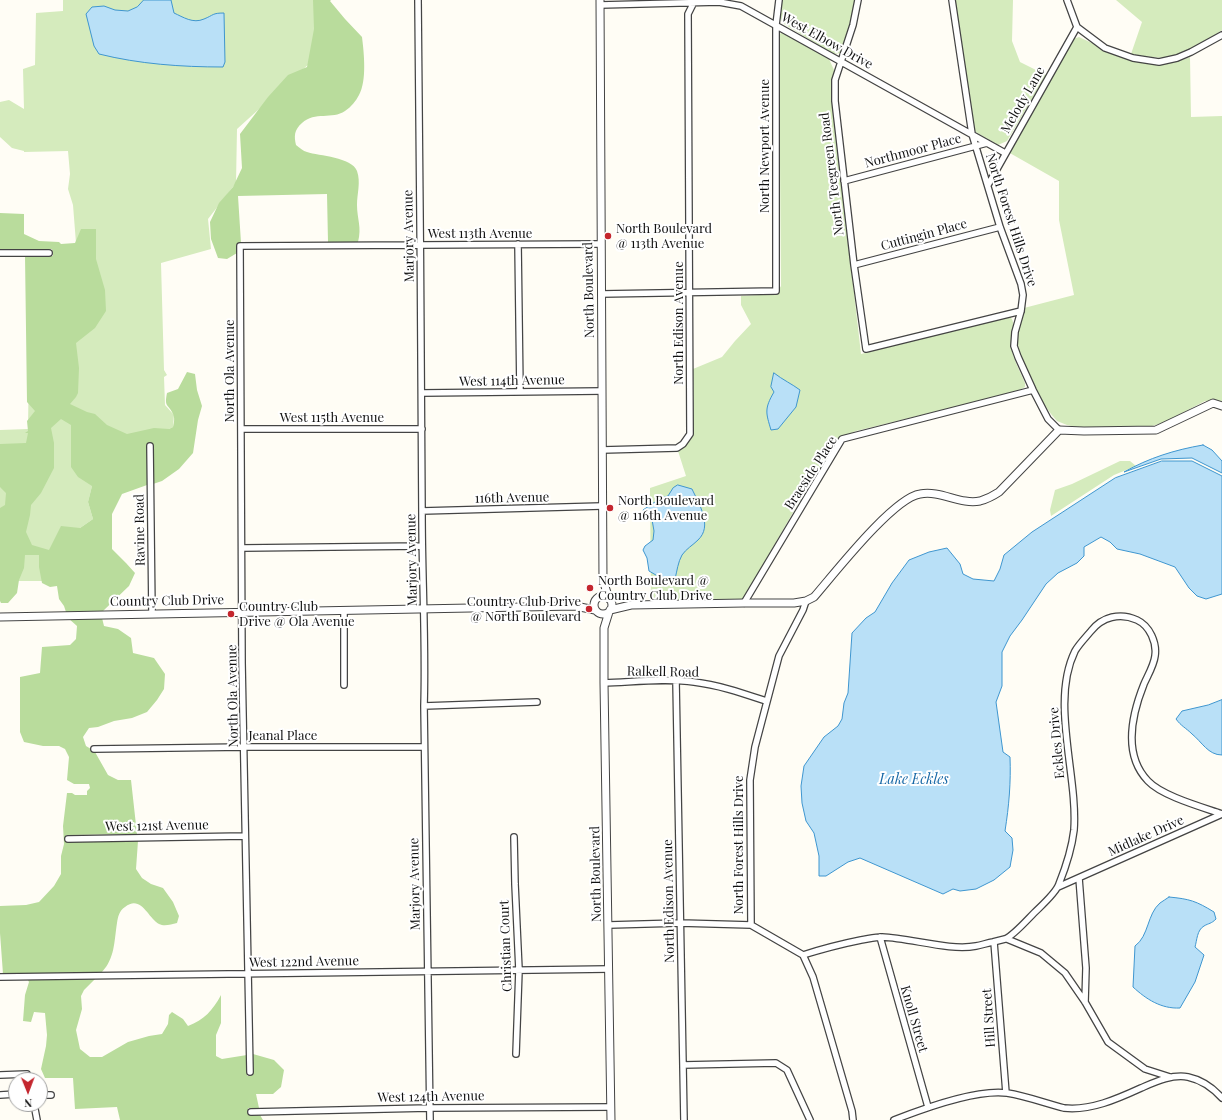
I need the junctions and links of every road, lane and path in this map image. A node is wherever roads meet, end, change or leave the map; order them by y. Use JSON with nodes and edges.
{"nodes":[{"id":1,"x":418,"y":0,"type":"edge"},
{"id":2,"x":779,"y":0,"type":"edge"},
{"id":3,"x":858,"y":0,"type":"edge"},
{"id":4,"x":952,"y":0,"type":"edge"},
{"id":5,"x":1067,"y":0,"type":"edge"},
{"id":6,"x":600,"y":2,"type":"edge"},
{"id":7,"x":695,"y":2,"type":"edge"},
{"id":8,"x":776,"y":25,"type":"junction"},
{"id":9,"x":1077,"y":27,"type":"junction"},
{"id":10,"x":1222,"y":34,"type":"edge"},
{"id":11,"x":841,"y":62,"type":"junction"},
{"id":12,"x":972,"y":134,"type":"junction"},
{"id":13,"x":987,"y":142,"type":"junction"},
{"id":14,"x":975,"y":146,"type":"junction"},
{"id":15,"x":1005,"y":153,"type":"junction"},
{"id":16,"x":844,"y":181,"type":"junction"},
{"id":17,"x":988,"y":185,"type":"junction"},
{"id":18,"x":1000,"y":227,"type":"junction"},
{"id":19,"x":518,"y":244,"type":"junction"},
{"id":20,"x":600,"y":244,"type":"junction"},
{"id":21,"x":421,"y":245,"type":"junction"},
{"id":22,"x":240,"y":246,"type":"joint"},
{"id":23,"x":0,"y":253,"type":"edge"},
{"id":24,"x":50,"y":253,"type":"dead end"},
{"id":25,"x":854,"y":265,"type":"junction"},
{"id":26,"x":690,"y":293,"type":"junction"},
{"id":27,"x":601,"y":294,"type":"junction"},
{"id":28,"x":1021,"y":311,"type":"junction"},
{"id":29,"x":1033,"y":390,"type":"junction"},
{"id":30,"x":520,"y":392,"type":"junction"},
{"id":31,"x":602,"y":392,"type":"junction"},
{"id":32,"x":422,"y":393,"type":"junction"},
{"id":33,"x":1222,"y":406,"type":"edge"},
{"id":34,"x":241,"y":429,"type":"junction"},
{"id":35,"x":422,"y":429,"type":"junction"},
{"id":36,"x":1059,"y":430,"type":"junction"},
{"id":37,"x":150,"y":446,"type":"dead end"},
{"id":38,"x":602,"y":450,"type":"junction"},
{"id":39,"x":602,"y":506,"type":"junction"},
{"id":40,"x":422,"y":511,"type":"junction"},
{"id":41,"x":422,"y":546,"type":"junction"},
{"id":42,"x":243,"y":548,"type":"junction"},
{"id":43,"x":603,"y":580,"type":"junction"},
{"id":44,"x":596,"y":599,"type":"junction"},
{"id":45,"x":610,"y":600,"type":"junction"},
{"id":46,"x":806,"y":601,"type":"junction"},
{"id":47,"x":744,"y":602,"type":"junction"},
{"id":48,"x":631,"y":605,"type":"junction"},
{"id":49,"x":575,"y":606,"type":"junction"},
{"id":50,"x":423,"y":609,"type":"junction"},
{"id":51,"x":344,"y":611,"type":"junction"},
{"id":52,"x":596,"y":611,"type":"junction"},
{"id":53,"x":610,"y":611,"type":"junction"},
{"id":54,"x":243,"y":612,"type":"junction"},
{"id":55,"x":152,"y":614,"type":"junction"},
{"id":56,"x":0,"y":617,"type":"edge"},
{"id":57,"x":604,"y":628,"type":"junction"},
{"id":58,"x":676,"y":681,"type":"junction"},
{"id":59,"x":604,"y":682,"type":"junction"},
{"id":60,"x":344,"y":685,"type":"dead end"},
{"id":61,"x":766,"y":701,"type":"junction"},
{"id":62,"x":537,"y":702,"type":"dead end"},
{"id":63,"x":424,"y":706,"type":"junction"},
{"id":64,"x":245,"y":746,"type":"junction"},
{"id":65,"x":424,"y":747,"type":"junction"},
{"id":66,"x":94,"y":748,"type":"dead end"},
{"id":67,"x":1222,"y":814,"type":"edge"},
{"id":68,"x":245,"y":836,"type":"junction"},
{"id":69,"x":514,"y":837,"type":"dead end"},
{"id":70,"x":68,"y":839,"type":"dead end"},
{"id":71,"x":1079,"y":878,"type":"junction"},
{"id":72,"x":1058,"y":887,"type":"junction"},
{"id":73,"x":680,"y":923,"type":"junction"},
{"id":74,"x":609,"y":925,"type":"junction"},
{"id":75,"x":751,"y":925,"type":"junction"},
{"id":76,"x":880,"y":937,"type":"junction"},
{"id":77,"x":1007,"y":938,"type":"junction"},
{"id":78,"x":994,"y":942,"type":"junction"},
{"id":79,"x":803,"y":955,"type":"junction"},
{"id":80,"x":609,"y":969,"type":"junction"},
{"id":81,"x":519,"y":970,"type":"junction"},
{"id":82,"x":428,"y":972,"type":"junction"},
{"id":83,"x":248,"y":974,"type":"junction"},
{"id":84,"x":0,"y":977,"type":"edge"},
{"id":85,"x":1085,"y":1002,"type":"junction"},
{"id":86,"x":516,"y":1054,"type":"dead end"},
{"id":87,"x":683,"y":1066,"type":"junction"},
{"id":88,"x":250,"y":1072,"type":"dead end"},
{"id":89,"x":1170,"y":1078,"type":"junction"},
{"id":90,"x":1006,"y":1093,"type":"junction"},
{"id":91,"x":1222,"y":1098,"type":"edge"},
{"id":92,"x":611,"y":1107,"type":"junction"},
{"id":93,"x":928,"y":1107,"type":"junction"},
{"id":94,"x":430,"y":1108,"type":"junction"},
{"id":95,"x":251,"y":1112,"type":"dead end"},
{"id":96,"x":430,"y":1120,"type":"edge"},
{"id":97,"x":611,"y":1120,"type":"edge"},
{"id":98,"x":684,"y":1120,"type":"edge"},
{"id":99,"x":810,"y":1120,"type":"edge"},
{"id":100,"x":853,"y":1120,"type":"edge"},
{"id":101,"x":894,"y":1120,"type":"edge"}],
"edges":[{"from":1,"to":21,"type":"street","name":"Marjory Avenue"},
{"from":2,"to":8,"type":"street","name":"North Newport Avenue"},
{"from":3,"to":11,"type":"street","name":"North Teegreen Road"},
{"from":4,"to":12,"type":"street","name":"North Forest Hills Drive"},
{"from":5,"to":9,"type":"street"},
{"from":6,"to":7,"type":"street","name":"West Elbow Drive"},
{"from":6,"to":20,"type":"street","name":"North Boulevard"},
{"from":7,"to":8,"type":"street","name":"West Elbow Drive"},
{"from":7,"to":26,"type":"street","name":"North Edison Avenue"},
{"from":8,"to":11,"type":"street","name":"West Elbow Drive"},
{"from":8,"to":26,"type":"street","name":"North Newport Avenue"},
{"from":9,"to":10,"type":"street"},
{"from":9,"to":15,"type":"street","name":"Melody Lane"},
{"from":11,"to":12,"type":"street","name":"West Elbow Drive"},
{"from":11,"to":16,"type":"street","name":"North Teegreen Road"},
{"from":12,"to":13,"type":"street","name":"West Elbow Drive"},
{"from":12,"to":14,"type":"street","name":"North Forest Hills Drive"},
{"from":13,"to":14,"type":"street","name":"Northmoor Place"},
{"from":13,"to":15,"type":"street","name":"West Elbow Drive"},
{"from":14,"to":16,"type":"street","name":"Northmoor Place"},
{"from":14,"to":17,"type":"street","name":"North Forest Hills Drive"},
{"from":15,"to":17,"type":"street","name":"Melody Lane"},
{"from":16,"to":25,"type":"street","name":"North Teegreen Road"},
{"from":17,"to":18,"type":"street","name":"North Forest Hills Drive"},
{"from":18,"to":25,"type":"street","name":"Cuttingin Place"},
{"from":18,"to":28,"type":"street","name":"North Forest Hills Drive"},
{"from":19,"to":20,"type":"street","name":"West 113th Avenue"},
{"from":19,"to":21,"type":"street","name":"West 113th Avenue"},
{"from":19,"to":30,"type":"street"},
{"from":20,"to":27,"type":"street","name":"North Boulevard"},
{"from":21,"to":22,"type":"street","name":"West 113th Avenue"},
{"from":21,"to":32,"type":"street","name":"Marjory Avenue"},
{"from":22,"to":34,"type":"street","name":"North Ola Avenue"},
{"from":23,"to":24,"type":"street"},
{"from":25,"to":28,"type":"street","name":"North Teegreen Road"},
{"from":26,"to":27,"type":"street"},
{"from":26,"to":38,"type":"street","name":"North Edison Avenue"},
{"from":27,"to":31,"type":"street","name":"North Boulevard"},
{"from":28,"to":29,"type":"street","name":"North Forest Hills Drive"},
{"from":29,"to":36,"type":"street","name":"North Forest Hills Drive"},
{"from":29,"to":47,"type":"street","name":"Braeside Place"},
{"from":30,"to":31,"type":"street","name":"West 114th Avenue"},
{"from":30,"to":32,"type":"street","name":"West 114th Avenue"},
{"from":31,"to":38,"type":"street","name":"North Boulevard"},
{"from":32,"to":35,"type":"street","name":"Marjory Avenue"},
{"from":33,"to":36,"type":"street"},
{"from":34,"to":35,"type":"street","name":"West 115th Avenue"},
{"from":34,"to":42,"type":"street","name":"North Ola Avenue"},
{"from":35,"to":40,"type":"street","name":"Marjory Avenue"},
{"from":36,"to":46,"type":"street","name":"North Forest Hills Drive"},
{"from":37,"to":55,"type":"street","name":"Ravine Road"},
{"from":38,"to":39,"type":"street","name":"North Boulevard"},
{"from":39,"to":40,"type":"street","name":"116th Avenue"},
{"from":39,"to":43,"type":"street","name":"North Boulevard"},
{"from":40,"to":41,"type":"street","name":"Marjory Avenue"},
{"from":41,"to":42,"type":"street"},
{"from":41,"to":50,"type":"street","name":"Marjory Avenue"},
{"from":42,"to":54,"type":"street","name":"North Ola Avenue"},
{"from":43,"to":44,"type":"street","name":"North Boulevard"},
{"from":43,"to":45,"type":"street","name":"North Boulevard"},
{"from":44,"to":45,"type":"street"},
{"from":44,"to":49,"type":"street","name":"Country Club Drive"},
{"from":44,"to":52,"type":"street"},
{"from":45,"to":48,"type":"street"},
{"from":45,"to":53,"type":"street"},
{"from":46,"to":47,"type":"street"},
{"from":46,"to":61,"type":"street","name":"North Forest Hills Drive"},
{"from":47,"to":48,"type":"street"},
{"from":48,"to":53,"type":"street"},
{"from":49,"to":50,"type":"street","name":"Country Club Drive"},
{"from":49,"to":52,"type":"street","name":"Country Club Drive"},
{"from":50,"to":51,"type":"street","name":"Country Club Drive"},
{"from":50,"to":63,"type":"street","name":"Marjory Avenue"},
{"from":51,"to":54,"type":"street","name":"Country Club Drive"},
{"from":51,"to":60,"type":"street"},
{"from":52,"to":53,"type":"street"},
{"from":52,"to":57,"type":"street","name":"North Boulevard"},
{"from":53,"to":57,"type":"street","name":"North Boulevard"},
{"from":54,"to":55,"type":"street","name":"Country Club Drive"},
{"from":54,"to":64,"type":"street","name":"North Ola Avenue"},
{"from":55,"to":56,"type":"street","name":"Country Club Drive"},
{"from":57,"to":59,"type":"street","name":"North Boulevard"},
{"from":58,"to":59,"type":"street","name":"Ralkell Road"},
{"from":58,"to":61,"type":"street","name":"Ralkell Road"},
{"from":58,"to":73,"type":"street","name":"North Edison Avenue"},
{"from":59,"to":74,"type":"street","name":"North Boulevard"},
{"from":61,"to":75,"type":"street","name":"North Forest Hills Drive"},
{"from":62,"to":63,"type":"street"},
{"from":63,"to":65,"type":"street","name":"Marjory Avenue"},
{"from":64,"to":65,"type":"street","name":"Jeanal Place"},
{"from":64,"to":66,"type":"street","name":"Jeanal Place"},
{"from":64,"to":68,"type":"street","name":"North Ola Avenue"},
{"from":65,"to":82,"type":"street","name":"Marjory Avenue"},
{"from":67,"to":71,"type":"street","name":"Midlake Drive"},
{"from":67,"to":72,"type":"street","name":"Eckles Drive"},
{"from":68,"to":70,"type":"street","name":"West 121st Avenue"},
{"from":68,"to":83,"type":"street","name":"North Ola Avenue"},
{"from":69,"to":81,"type":"street","name":"Christian Court"},
{"from":71,"to":72,"type":"street","name":"Midlake Drive"},
{"from":71,"to":85,"type":"street"},
{"from":72,"to":77,"type":"street","name":"Eckles Drive"},
{"from":73,"to":74,"type":"street"},
{"from":73,"to":75,"type":"street"},
{"from":73,"to":87,"type":"street","name":"North Edison Avenue"},
{"from":74,"to":80,"type":"street","name":"North Boulevard"},
{"from":75,"to":79,"type":"street","name":"North Forest Hills Drive"},
{"from":76,"to":78,"type":"street","name":"Eckles Drive"},
{"from":76,"to":79,"type":"street","name":"Eckles Drive"},
{"from":76,"to":93,"type":"street","name":"Knoll Street"},
{"from":77,"to":78,"type":"street","name":"Eckles Drive"},
{"from":77,"to":85,"type":"street"},
{"from":78,"to":90,"type":"street","name":"Hill Street"},
{"from":79,"to":100,"type":"street"},
{"from":80,"to":81,"type":"street","name":"West 122nd Avenue"},
{"from":80,"to":92,"type":"street","name":"North Boulevard"},
{"from":81,"to":82,"type":"street","name":"West 122nd Avenue"},
{"from":81,"to":86,"type":"street","name":"Christian Court"},
{"from":82,"to":83,"type":"street","name":"West 122nd Avenue"},
{"from":82,"to":94,"type":"street","name":"Marjory Avenue"},
{"from":83,"to":84,"type":"street","name":"West 122nd Avenue"},
{"from":83,"to":88,"type":"street","name":"North Ola Avenue"},
{"from":85,"to":89,"type":"street"},
{"from":87,"to":98,"type":"street","name":"North Edison Avenue"},
{"from":87,"to":99,"type":"street"},
{"from":89,"to":90,"type":"street"},
{"from":89,"to":91,"type":"street"},
{"from":90,"to":93,"type":"street"},
{"from":92,"to":94,"type":"street","name":"West 124th Avenue"},
{"from":92,"to":97,"type":"street","name":"North Boulevard"},
{"from":93,"to":101,"type":"street"},
{"from":94,"to":95,"type":"street","name":"West 124th Avenue"},
{"from":94,"to":96,"type":"street","name":"Marjory Avenue"}]}
